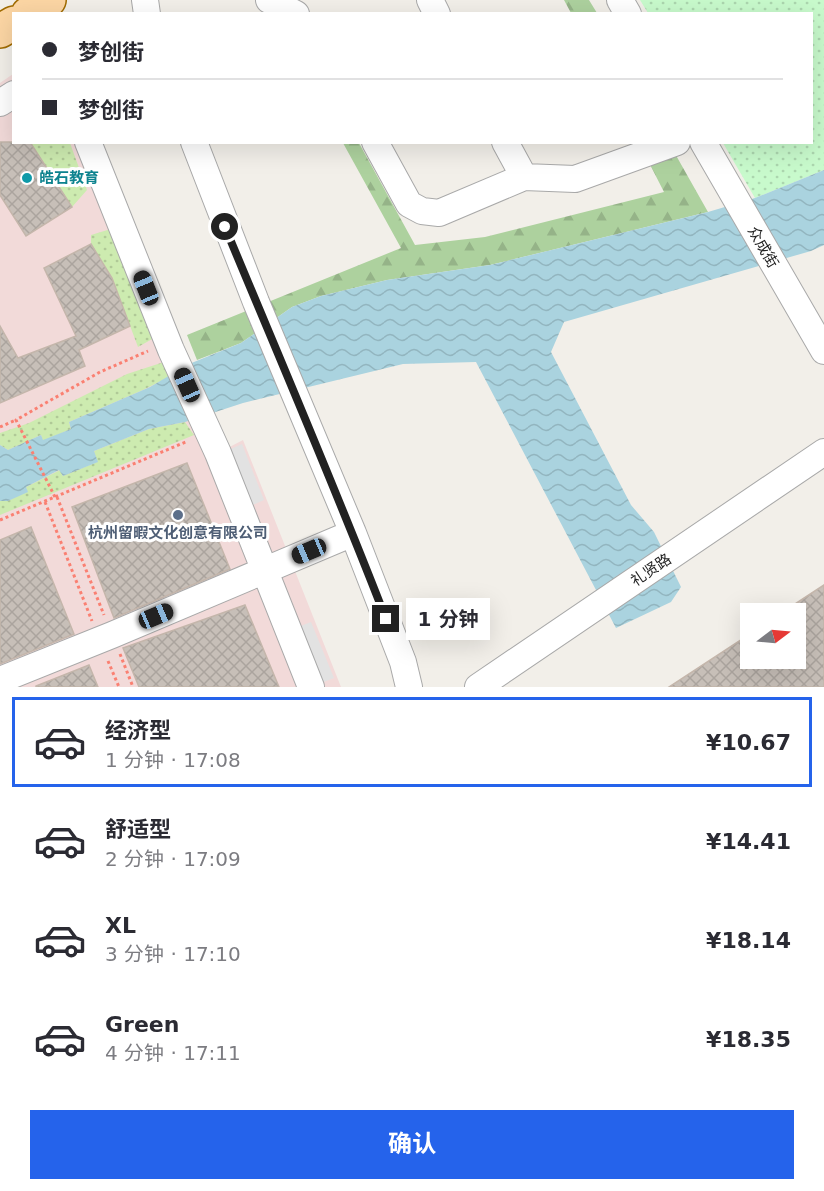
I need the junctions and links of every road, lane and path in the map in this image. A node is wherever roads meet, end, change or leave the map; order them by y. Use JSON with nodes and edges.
{"nodes":[{"id":1,"x":49,"y":0,"type":"edge"},
{"id":2,"x":31,"y":12,"type":"edge"},
{"id":3,"x":89,"y":144,"type":"edge"},
{"id":4,"x":195,"y":144,"type":"edge"},
{"id":5,"x":376,"y":144,"type":"edge"},
{"id":6,"x":506,"y":144,"type":"edge"},
{"id":7,"x":672,"y":144,"type":"edge"},
{"id":8,"x":704,"y":144,"type":"edge"},
{"id":9,"x":524,"y":177,"type":"junction"},
{"id":10,"x":824,"y":351,"type":"edge"},
{"id":11,"x":175,"y":357,"type":"junction"},
{"id":12,"x":16,"y":420,"type":"junction"},
{"id":13,"x":0,"y":427,"type":"edge"},
{"id":14,"x":197,"y":432,"type":"junction"},
{"id":15,"x":824,"y":452,"type":"edge"},
{"id":16,"x":56,"y":497,"type":"junction"},
{"id":17,"x":45,"y":501,"type":"junction"},
{"id":18,"x":0,"y":520,"type":"edge"},
{"id":19,"x":353,"y":533,"type":"junction"},
{"id":20,"x":265,"y":569,"type":"junction"},
{"id":21,"x":105,"y":637,"type":"junction"},
{"id":22,"x":0,"y":680,"type":"edge"},
{"id":23,"x":119,"y":687,"type":"edge"},
{"id":24,"x":133,"y":687,"type":"edge"},
{"id":25,"x":311,"y":687,"type":"edge"},
{"id":26,"x":409,"y":687,"type":"edge"},
{"id":27,"x":478,"y":687,"type":"edge"}],
"edges":[{"from":1,"to":2,"type":"main road"},
{"from":3,"to":11,"type":"street"},
{"from":4,"to":19,"type":"street"},
{"from":5,"to":9,"type":"street"},
{"from":6,"to":9,"type":"street"},
{"from":7,"to":9,"type":"street"},
{"from":8,"to":10,"type":"street","name":"众成街"},
{"from":11,"to":12,"type":"path"},
{"from":11,"to":14,"type":"street"},
{"from":12,"to":13,"type":"path"},
{"from":12,"to":16,"type":"path"},
{"from":14,"to":16,"type":"path"},
{"from":14,"to":20,"type":"street"},
{"from":15,"to":27,"type":"street","name":"礼贤路"},
{"from":16,"to":17,"type":"path"},
{"from":16,"to":21,"type":"path"},
{"from":17,"to":18,"type":"path"},
{"from":17,"to":21,"type":"path"},
{"from":19,"to":20,"type":"street"},
{"from":19,"to":26,"type":"street"},
{"from":20,"to":21,"type":"street"},
{"from":20,"to":25,"type":"street"},
{"from":21,"to":22,"type":"street"},
{"from":21,"to":23,"type":"path"},
{"from":21,"to":24,"type":"path"}]}
